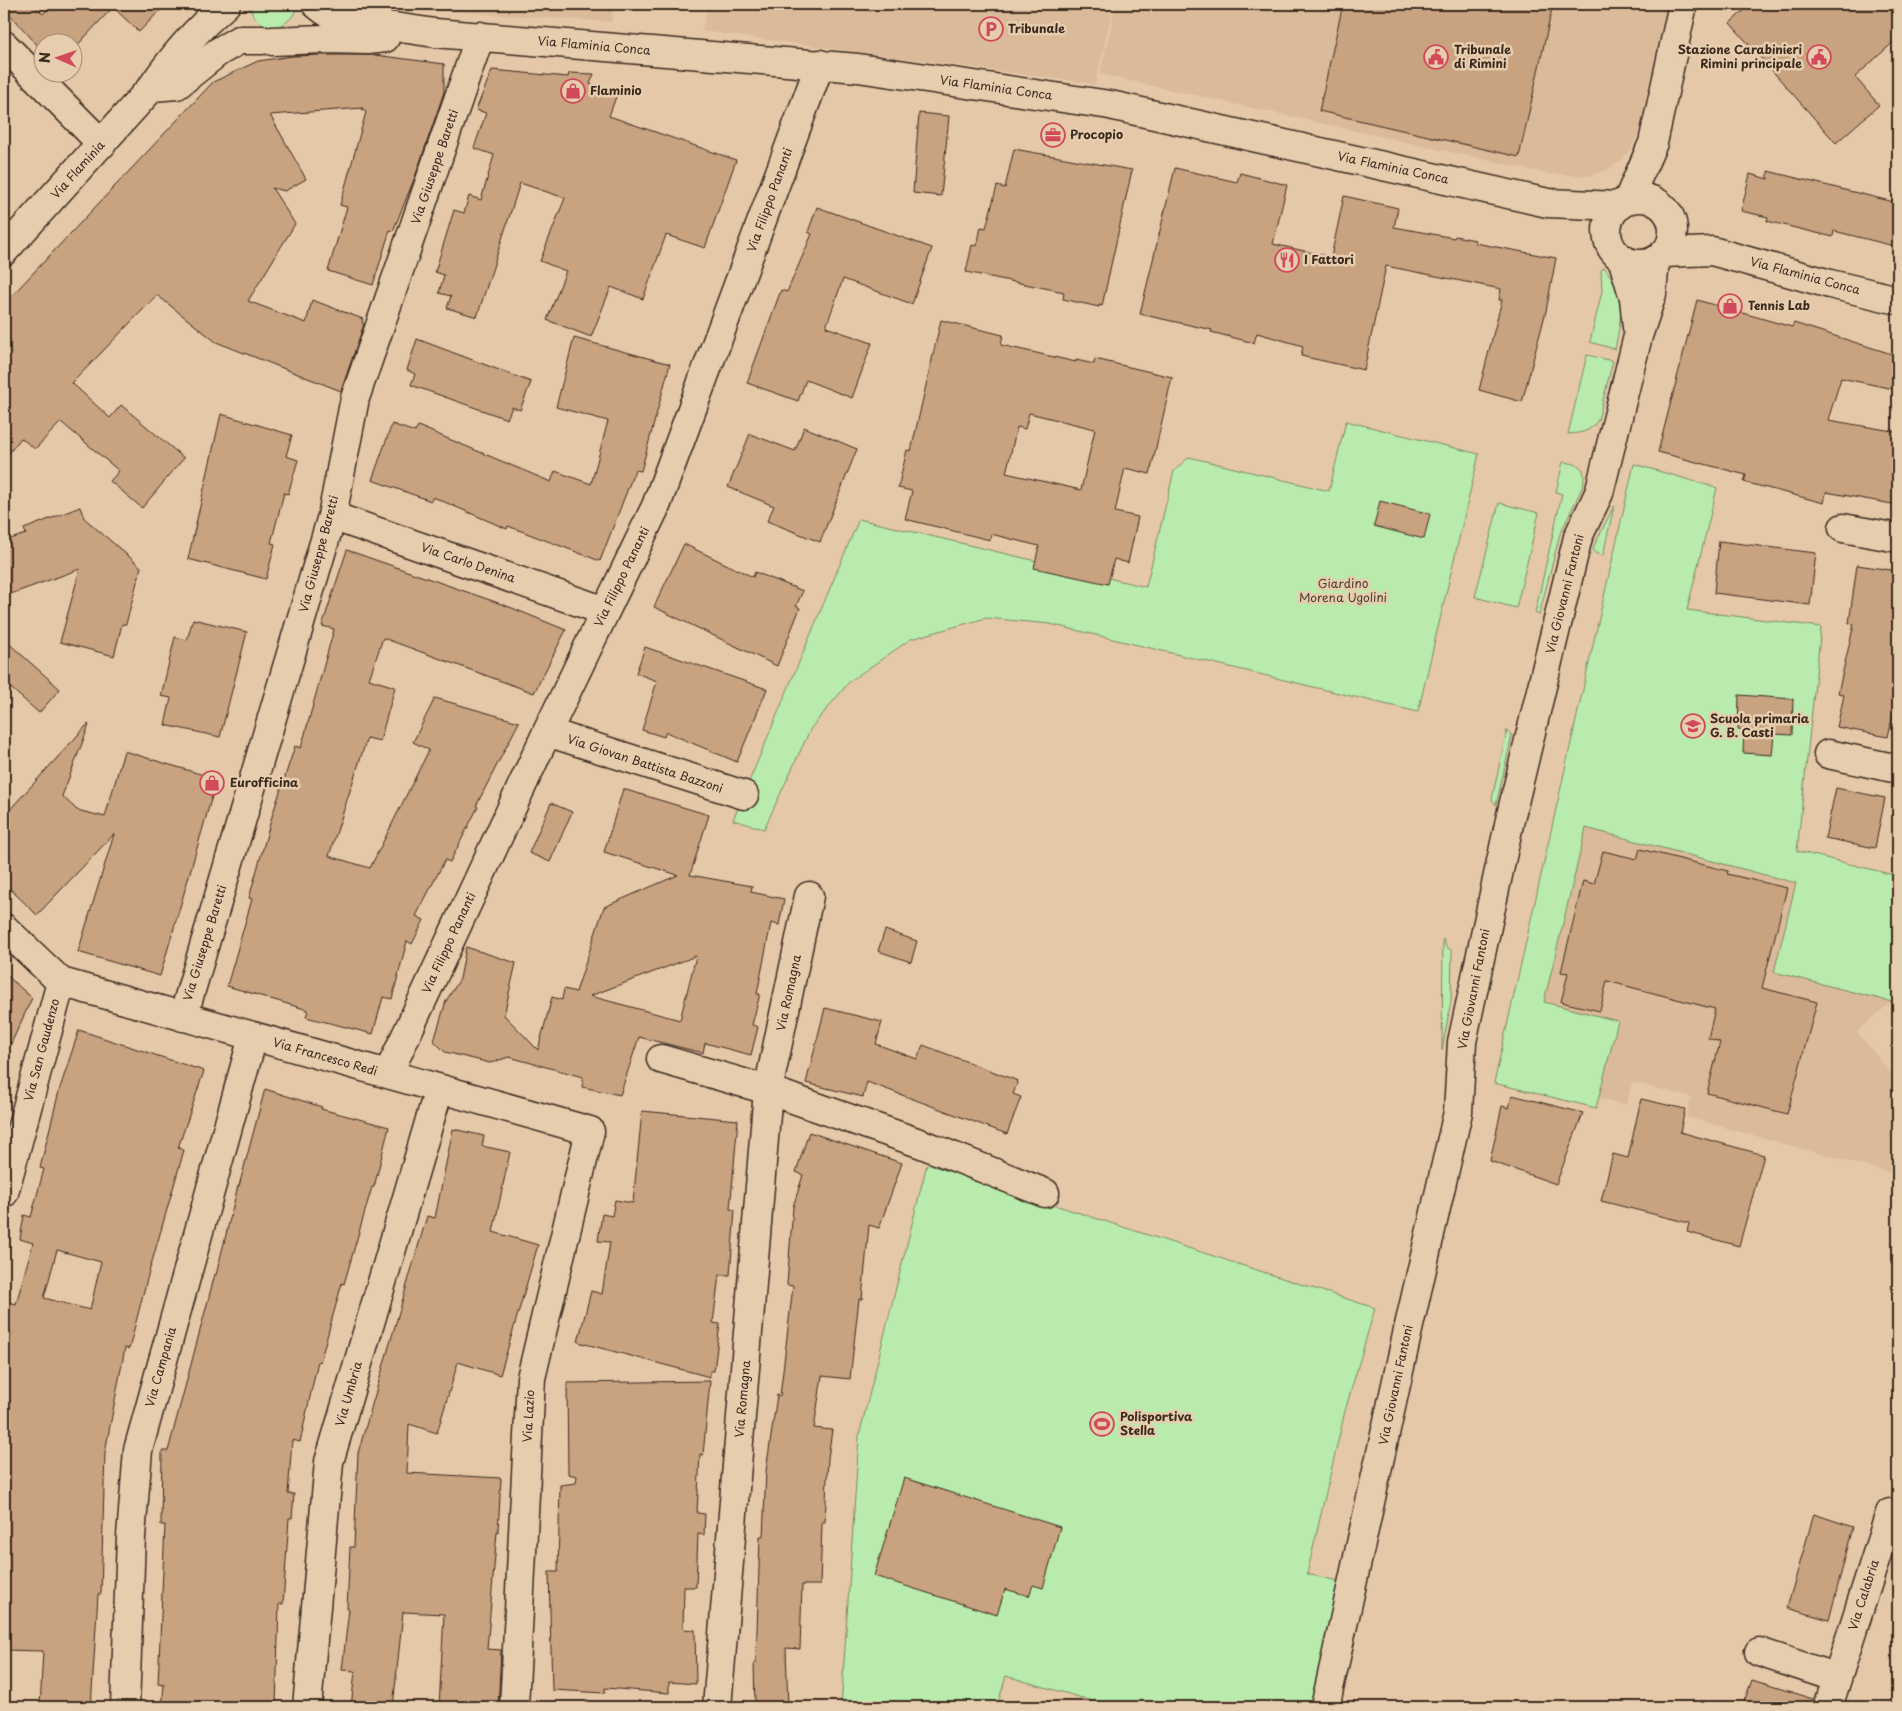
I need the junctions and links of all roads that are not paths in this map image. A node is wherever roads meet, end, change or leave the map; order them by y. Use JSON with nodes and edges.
{"nodes":[{"id":1,"x":226,"y":4,"type":"edge"},
{"id":2,"x":235,"y":4,"type":"edge"},
{"id":3,"x":314,"y":4,"type":"edge"},
{"id":4,"x":1683,"y":4,"type":"edge"},
{"id":5,"x":435,"y":33,"type":"junction"},
{"id":6,"x":480,"y":36,"type":"junction"},
{"id":7,"x":267,"y":41,"type":"junction"},
{"id":8,"x":4,"y":45,"type":"edge"},
{"id":9,"x":820,"y":64,"type":"junction"},
{"id":10,"x":152,"y":87,"type":"junction"},
{"id":11,"x":1653,"y":143,"type":"junction"},
{"id":12,"x":102,"y":144,"type":"junction"},
{"id":13,"x":1548,"y":202,"type":"junction"},
{"id":14,"x":1623,"y":203,"type":"junction"},
{"id":15,"x":1666,"y":214,"type":"junction"},
{"id":16,"x":1607,"y":235,"type":"junction"},
{"id":17,"x":1712,"y":251,"type":"junction"},
{"id":18,"x":4,"y":252,"type":"edge"},
{"id":19,"x":1659,"y":256,"type":"junction"},
{"id":20,"x":1622,"y":258,"type":"junction"},
{"id":21,"x":1898,"y":300,"type":"edge"},
{"id":22,"x":1638,"y":336,"type":"junction"},
{"id":23,"x":332,"y":516,"type":"junction"},
{"id":24,"x":1843,"y":528,"type":"dead end"},
{"id":25,"x":1898,"y":538,"type":"edge"},
{"id":26,"x":605,"y":611,"type":"junction"},
{"id":27,"x":547,"y":732,"type":"junction"},
{"id":28,"x":1828,"y":754,"type":"dead end"},
{"id":29,"x":1898,"y":769,"type":"edge"},
{"id":30,"x":744,"y":795,"type":"dead end"},
{"id":31,"x":809,"y":896,"type":"dead end"},
{"id":32,"x":4,"y":928,"type":"edge"},
{"id":33,"x":61,"y":982,"type":"junction"},
{"id":34,"x":183,"y":1017,"type":"junction"},
{"id":35,"x":253,"y":1036,"type":"junction"},
{"id":36,"x":661,"y":1059,"type":"dead end"},
{"id":37,"x":388,"y":1074,"type":"junction"},
{"id":38,"x":439,"y":1089,"type":"junction"},
{"id":39,"x":768,"y":1090,"type":"junction"},
{"id":40,"x":590,"y":1132,"type":"joint"},
{"id":41,"x":4,"y":1193,"type":"edge"},
{"id":42,"x":1045,"y":1193,"type":"dead end"},
{"id":43,"x":1890,"y":1513,"type":"dead end"},
{"id":44,"x":1759,"y":1652,"type":"dead end"},
{"id":45,"x":1837,"y":1678,"type":"junction"},
{"id":46,"x":125,"y":1707,"type":"edge"},
{"id":47,"x":307,"y":1707,"type":"edge"},
{"id":48,"x":514,"y":1707,"type":"edge"},
{"id":49,"x":717,"y":1707,"type":"edge"},
{"id":50,"x":1325,"y":1707,"type":"edge"},
{"id":51,"x":1828,"y":1707,"type":"edge"}],
"edges":[{"from":1,"to":10,"type":"street","name":"Via Flaminia"},
{"from":2,"to":7,"type":"street"},
{"from":3,"to":5,"type":"street","name":"Via Flaminia Conca"},
{"from":3,"to":7,"type":"street"},
{"from":4,"to":11,"type":"street"},
{"from":5,"to":6,"type":"street","name":"Via Flaminia Conca"},
{"from":5,"to":7,"type":"street","name":"Via Flaminia Conca"},
{"from":6,"to":9,"type":"street","name":"Via Flaminia Conca"},
{"from":6,"to":23,"type":"street","name":"Via Giuseppe Baretti"},
{"from":7,"to":10,"type":"street"},
{"from":8,"to":12,"type":"street"},
{"from":9,"to":13,"type":"street","name":"Via Flaminia Conca"},
{"from":9,"to":26,"type":"street","name":"Via Filippo Pananti"},
{"from":10,"to":12,"type":"street","name":"Via Flaminia"},
{"from":11,"to":14,"type":"street"},
{"from":11,"to":15,"type":"street"},
{"from":12,"to":18,"type":"street","name":"Via Flaminia"},
{"from":13,"to":14,"type":"street","name":"Via Flaminia Conca"},
{"from":13,"to":16,"type":"street","name":"Via Flaminia Conca"},
{"from":14,"to":15,"type":"street"},
{"from":14,"to":16,"type":"street"},
{"from":15,"to":17,"type":"street","name":"Via Flaminia Conca"},
{"from":15,"to":19,"type":"street"},
{"from":16,"to":20,"type":"street"},
{"from":17,"to":19,"type":"street","name":"Via Flaminia Conca"},
{"from":17,"to":21,"type":"street","name":"Via Flaminia Conca"},
{"from":19,"to":20,"type":"street"},
{"from":19,"to":22,"type":"street","name":"Via Giovanni Fantoni"},
{"from":20,"to":22,"type":"street","name":"Via Giovanni Fantoni"},
{"from":22,"to":50,"type":"street","name":"Via Giovanni Fantoni"},
{"from":23,"to":26,"type":"street","name":"Via Carlo Denina"},
{"from":23,"to":34,"type":"street","name":"Via Giuseppe Baretti"},
{"from":24,"to":25,"type":"street"},
{"from":26,"to":27,"type":"street","name":"Via Filippo Pananti"},
{"from":27,"to":30,"type":"street","name":"Via Giovan Battista Bazzoni"},
{"from":27,"to":37,"type":"street","name":"Via Filippo Pananti"},
{"from":28,"to":29,"type":"street"},
{"from":31,"to":39,"type":"street","name":"Via Romagna"},
{"from":32,"to":33,"type":"street","name":"Via San Gaudenzo"},
{"from":33,"to":34,"type":"street","name":"Via Francesco Redi"},
{"from":33,"to":41,"type":"street","name":"Via San Gaudenzo"},
{"from":34,"to":35,"type":"street","name":"Via Francesco Redi"},
{"from":35,"to":37,"type":"street","name":"Via Francesco Redi"},
{"from":35,"to":46,"type":"street","name":"Via Campania"},
{"from":36,"to":39,"type":"street"},
{"from":37,"to":38,"type":"street","name":"Via Francesco Redi"},
{"from":38,"to":40,"type":"street","name":"Via Francesco Redi"},
{"from":38,"to":47,"type":"street","name":"Via Umbria"},
{"from":39,"to":42,"type":"street"},
{"from":39,"to":49,"type":"street","name":"Via Romagna"},
{"from":40,"to":48,"type":"street","name":"Via Lazio"},
{"from":43,"to":45,"type":"street","name":"Via Calabria"},
{"from":44,"to":45,"type":"street"},
{"from":45,"to":51,"type":"street","name":"Via Calabria"}]}
